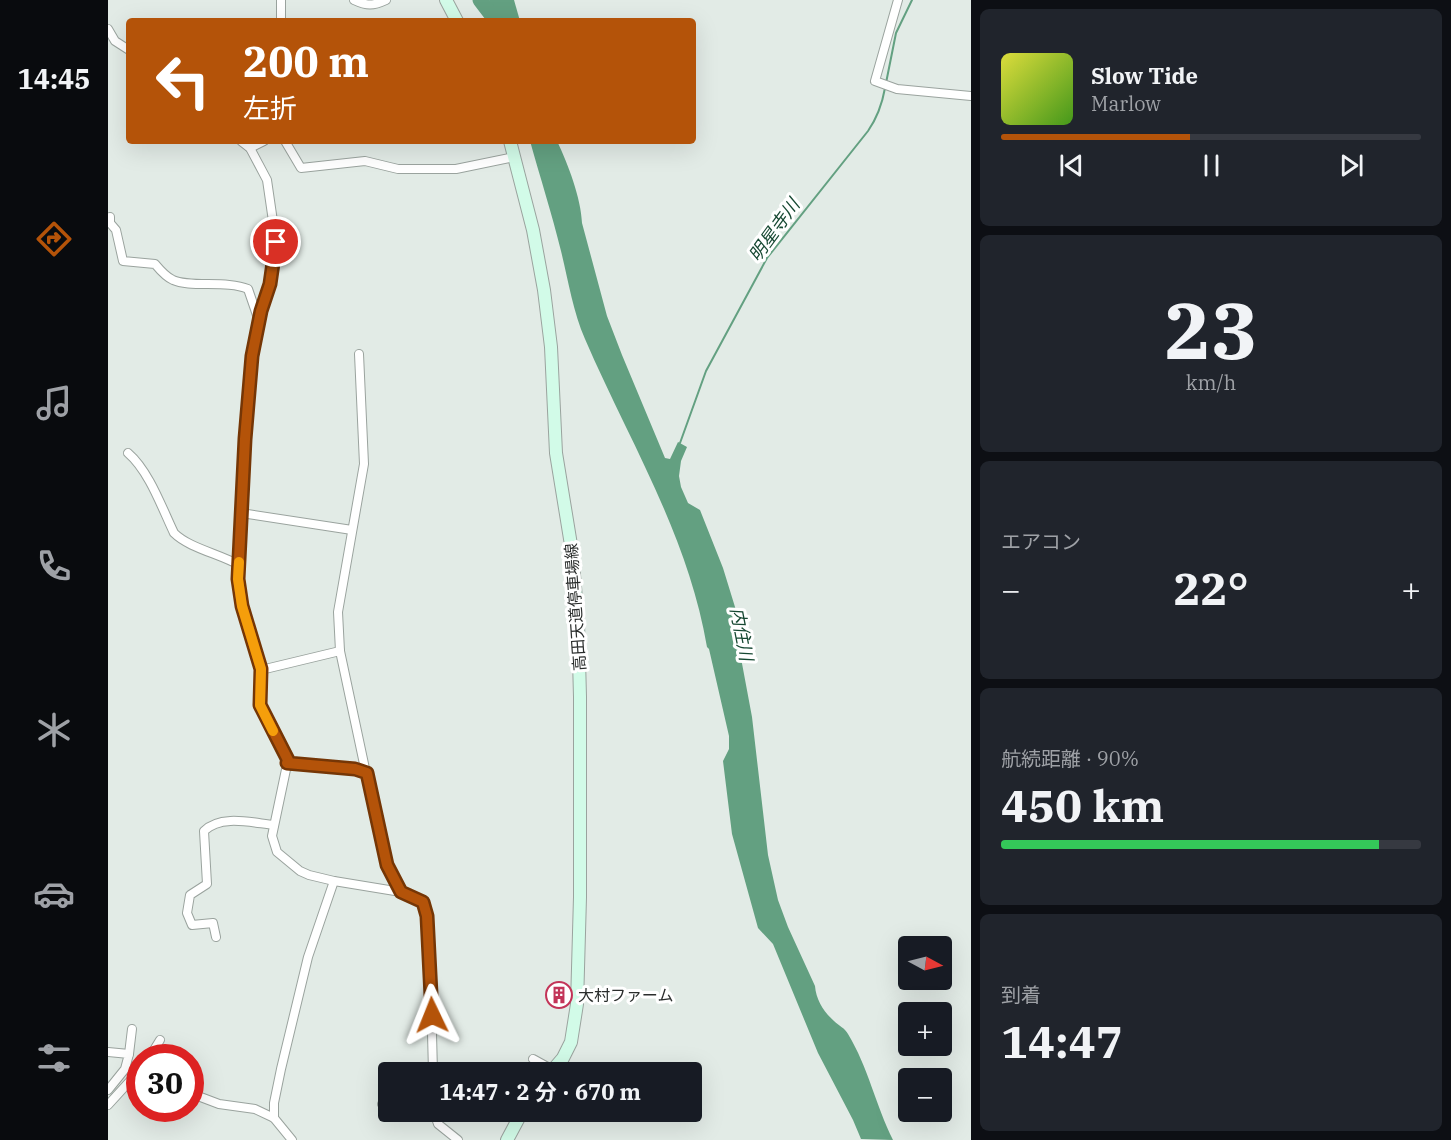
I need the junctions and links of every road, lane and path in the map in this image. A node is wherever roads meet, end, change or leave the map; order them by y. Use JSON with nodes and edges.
{"nodes":[{"id":1,"x":281,"y":0,"type":"edge"},
{"id":2,"x":354,"y":0,"type":"edge"},
{"id":3,"x":386,"y":0,"type":"edge"},
{"id":4,"x":446,"y":0,"type":"edge"},
{"id":5,"x":898,"y":0,"type":"edge"},
{"id":6,"x":280,"y":18,"type":"edge"},
{"id":7,"x":456,"y":18,"type":"edge"},
{"id":8,"x":108,"y":29,"type":"edge"},
{"id":9,"x":126,"y":48,"type":"edge"},
{"id":10,"x":971,"y":96,"type":"edge"},
{"id":11,"x":245,"y":144,"type":"edge"},
{"id":12,"x":258,"y":144,"type":"edge"},
{"id":13,"x":287,"y":144,"type":"edge"},
{"id":14,"x":511,"y":144,"type":"edge"},
{"id":15,"x":250,"y":148,"type":"junction"},
{"id":16,"x":514,"y":157,"type":"junction"},
{"id":17,"x":110,"y":217,"type":"dead end"},
{"id":18,"x":259,"y":321,"type":"junction"},
{"id":19,"x":359,"y":354,"type":"dead end"},
{"id":20,"x":128,"y":453,"type":"dead end"},
{"id":21,"x":241,"y":513,"type":"junction"},
{"id":22,"x":352,"y":531,"type":"junction"},
{"id":23,"x":239,"y":565,"type":"junction"},
{"id":24,"x":340,"y":651,"type":"junction"},
{"id":25,"x":261,"y":669,"type":"junction"},
{"id":26,"x":287,"y":763,"type":"junction"},
{"id":27,"x":367,"y":773,"type":"junction"},
{"id":28,"x":274,"y":825,"type":"junction"},
{"id":29,"x":334,"y":882,"type":"junction"},
{"id":30,"x":401,"y":892,"type":"junction"},
{"id":31,"x":216,"y":937,"type":"dead end"},
{"id":32,"x":132,"y":1029,"type":"dead end"},
{"id":33,"x":160,"y":1040,"type":"dead end"},
{"id":34,"x":130,"y":1044,"type":"edge"},
{"id":35,"x":158,"y":1044,"type":"edge"},
{"id":36,"x":108,"y":1052,"type":"edge"},
{"id":37,"x":126,"y":1054,"type":"edge"},
{"id":38,"x":533,"y":1059,"type":"dead end"},
{"id":39,"x":433,"y":1062,"type":"edge"},
{"id":40,"x":538,"y":1062,"type":"edge"},
{"id":41,"x":560,"y":1062,"type":"edge"},
{"id":42,"x":126,"y":1065,"type":"edge"},
{"id":43,"x":126,"y":1085,"type":"edge"},
{"id":44,"x":108,"y":1090,"type":"edge"},
{"id":45,"x":204,"y":1098,"type":"edge"},
{"id":46,"x":108,"y":1105,"type":"edge"},
{"id":47,"x":274,"y":1118,"type":"junction"},
{"id":48,"x":437,"y":1122,"type":"edge"},
{"id":49,"x":517,"y":1122,"type":"edge"},
{"id":50,"x":292,"y":1140,"type":"edge"},
{"id":51,"x":458,"y":1140,"type":"edge"},
{"id":52,"x":507,"y":1140,"type":"edge"}],
"edges":[{"from":1,"to":6,"type":"street"},
{"from":2,"to":3,"type":"street"},
{"from":4,"to":7,"type":"main road"},
{"from":5,"to":10,"type":"street"},
{"from":8,"to":9,"type":"street"},
{"from":11,"to":15,"type":"street"},
{"from":12,"to":15,"type":"street"},
{"from":13,"to":16,"type":"street"},
{"from":14,"to":16,"type":"main road","name":"高田天道停車場線"},
{"from":15,"to":18,"type":"street"},
{"from":16,"to":41,"type":"main road","name":"高田天道停車場線"},
{"from":17,"to":18,"type":"street"},
{"from":18,"to":21,"type":"street"},
{"from":19,"to":22,"type":"street"},
{"from":20,"to":23,"type":"street"},
{"from":21,"to":22,"type":"street"},
{"from":21,"to":23,"type":"street"},
{"from":22,"to":24,"type":"street"},
{"from":23,"to":25,"type":"street"},
{"from":24,"to":25,"type":"street"},
{"from":24,"to":27,"type":"street"},
{"from":25,"to":26,"type":"street"},
{"from":26,"to":27,"type":"street"},
{"from":26,"to":28,"type":"street"},
{"from":27,"to":30,"type":"street"},
{"from":28,"to":29,"type":"street"},
{"from":28,"to":31,"type":"street"},
{"from":29,"to":30,"type":"street"},
{"from":29,"to":47,"type":"street"},
{"from":30,"to":39,"type":"street"},
{"from":32,"to":34,"type":"street"},
{"from":33,"to":35,"type":"street"},
{"from":36,"to":37,"type":"street"},
{"from":38,"to":40,"type":"street"},
{"from":42,"to":44,"type":"street"},
{"from":43,"to":46,"type":"street"},
{"from":45,"to":47,"type":"street"},
{"from":47,"to":50,"type":"street"},
{"from":48,"to":51,"type":"street"},
{"from":49,"to":52,"type":"main road"}]}
